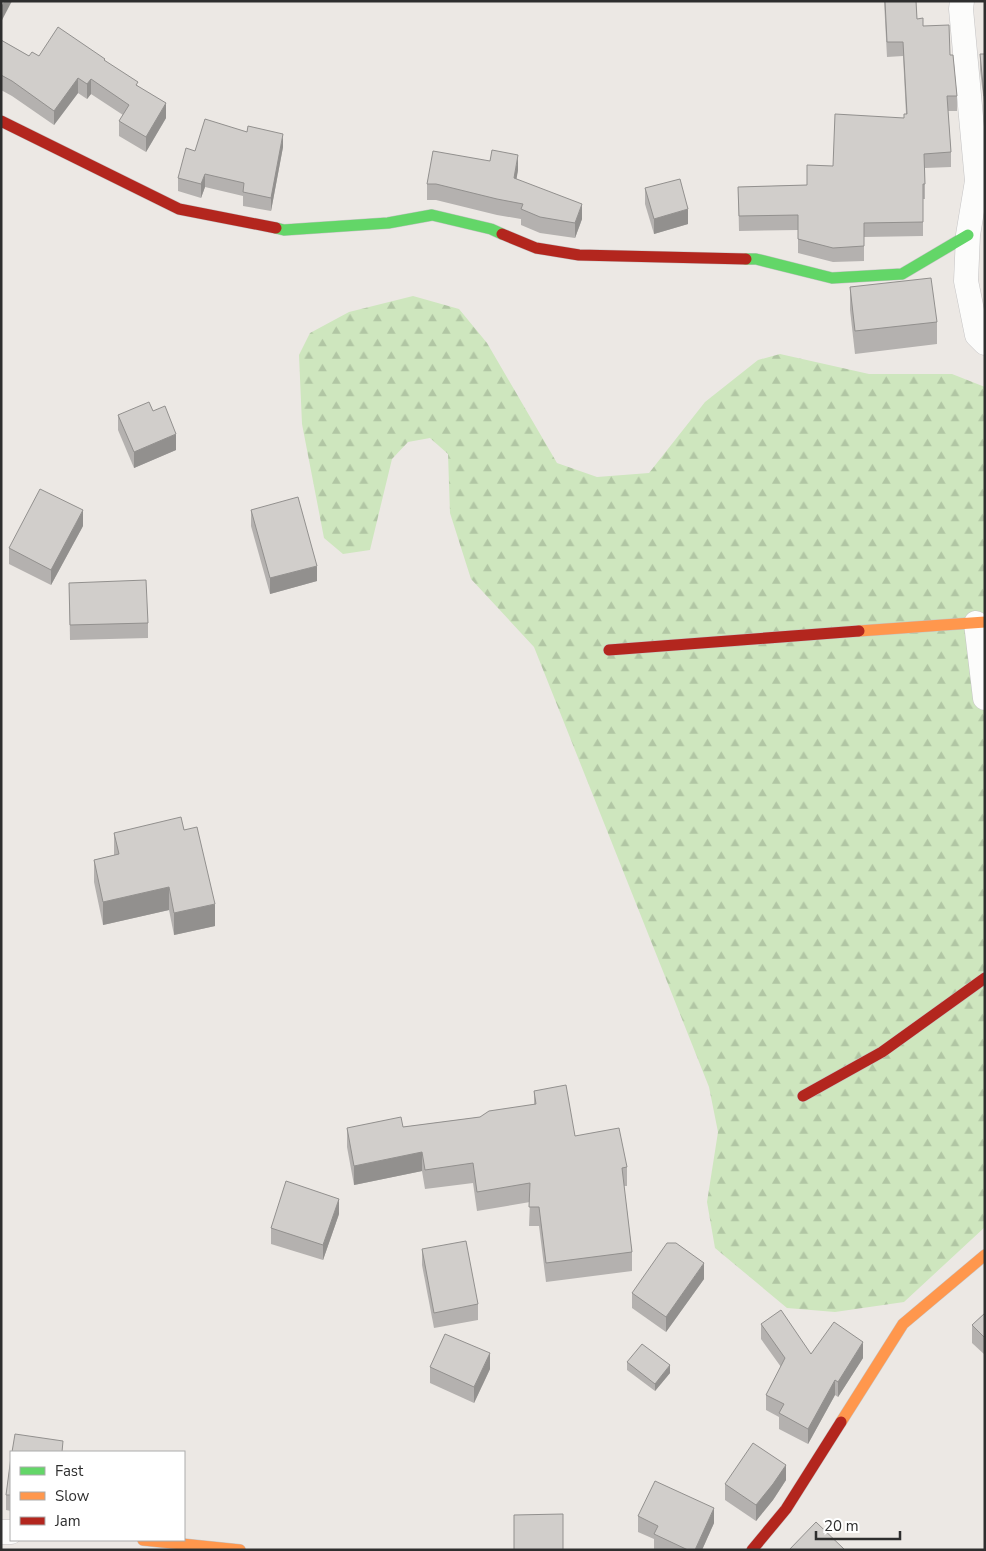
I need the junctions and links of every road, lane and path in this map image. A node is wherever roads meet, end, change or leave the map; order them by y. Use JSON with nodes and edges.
{"nodes":[{"id":1,"x":962,"y":1,"type":"edge"},
{"id":2,"x":1,"y":121,"type":"edge"},
{"id":3,"x":968,"y":235,"type":"junction"},
{"id":4,"x":985,"y":343,"type":"edge"},
{"id":5,"x":980,"y":622,"type":"edge"},
{"id":6,"x":609,"y":650,"type":"dead end"},
{"id":7,"x":985,"y":698,"type":"edge"},
{"id":8,"x":985,"y":978,"type":"edge"},
{"id":9,"x":803,"y":1096,"type":"dead end"},
{"id":10,"x":985,"y":1255,"type":"edge"},
{"id":11,"x":153,"y":1541,"type":"edge"},
{"id":12,"x":240,"y":1550,"type":"edge"},
{"id":13,"x":752,"y":1550,"type":"edge"}],
"edges":[{"from":1,"to":3,"type":"street"},
{"from":2,"to":3,"type":"street"},
{"from":3,"to":4,"type":"street"},
{"from":5,"to":6,"type":"street"},
{"from":5,"to":7,"type":"street"},
{"from":8,"to":9,"type":"street"},
{"from":10,"to":13,"type":"street"},
{"from":11,"to":12,"type":"street"}]}
